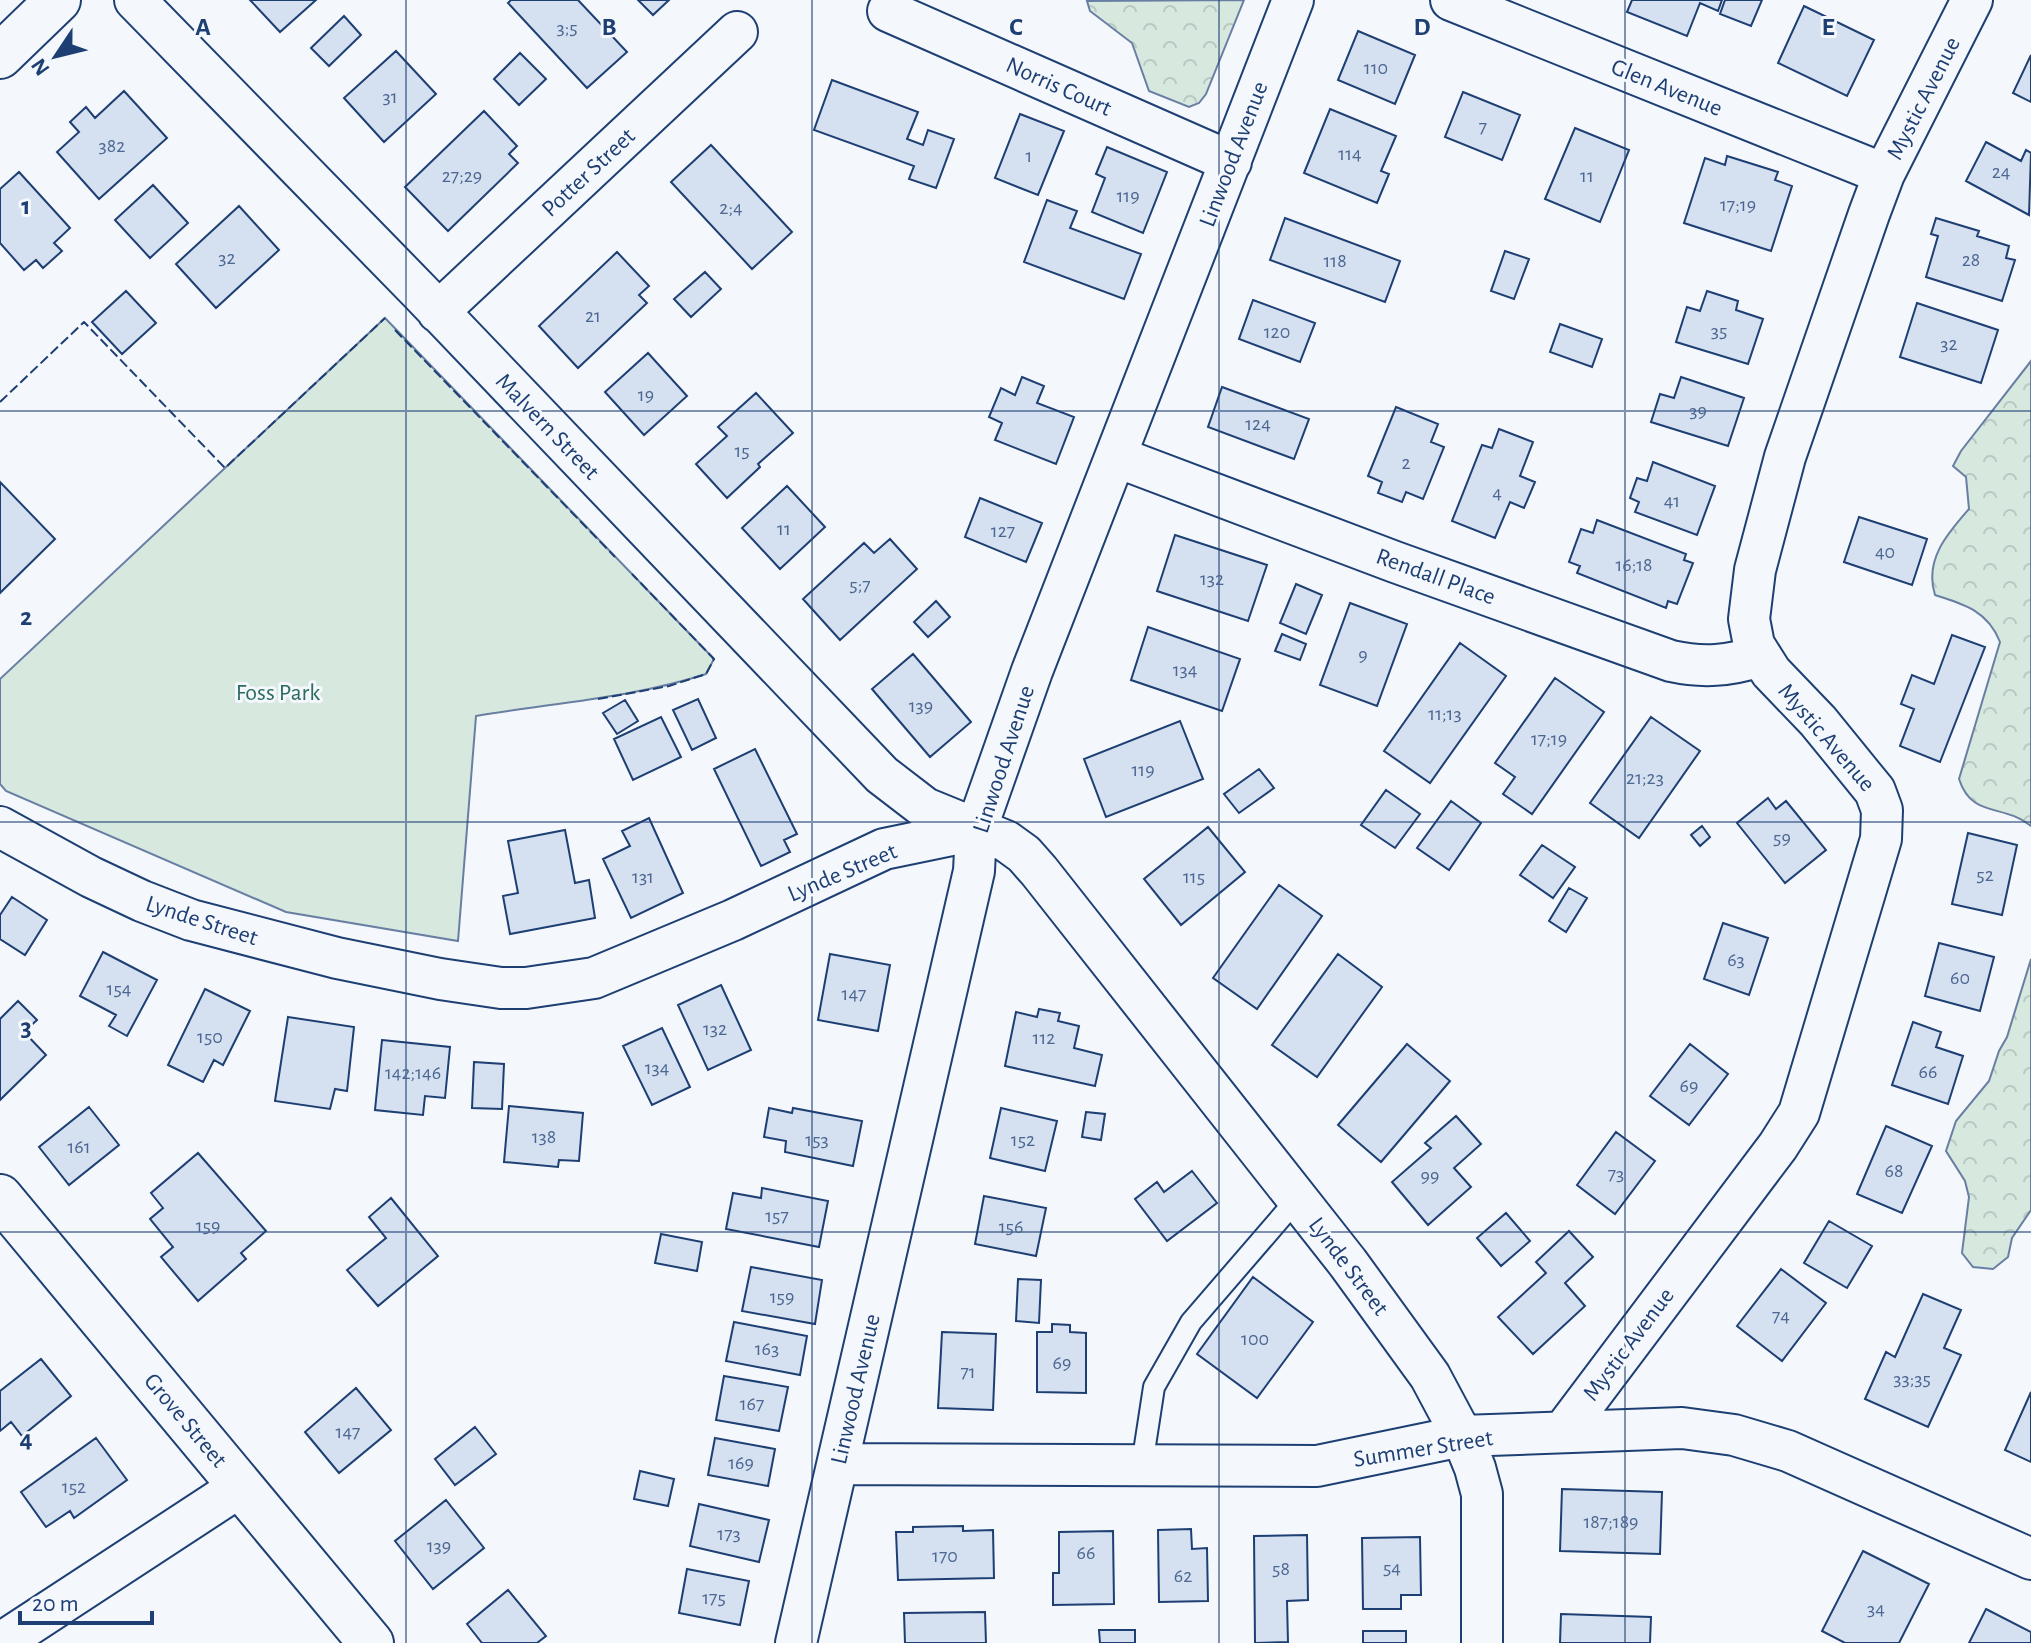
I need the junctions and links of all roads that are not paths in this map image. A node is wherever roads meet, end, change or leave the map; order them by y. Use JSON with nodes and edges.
{"nodes":[{"id":1,"x":58,"y":0,"type":"edge"},
{"id":2,"x":135,"y":0,"type":"edge"},
{"id":3,"x":1293,"y":0,"type":"edge"},
{"id":4,"x":1451,"y":0,"type":"edge"},
{"id":5,"x":1972,"y":0,"type":"edge"},
{"id":6,"x":888,"y":11,"type":"dead end"},
{"id":7,"x":737,"y":32,"type":"dead end"},
{"id":8,"x":0,"y":56,"type":"edge"},
{"id":9,"x":1231,"y":162,"type":"junction"},
{"id":10,"x":1884,"y":174,"type":"junction"},
{"id":11,"x":438,"y":312,"type":"junction"},
{"id":12,"x":1117,"y":457,"type":"junction"},
{"id":13,"x":1760,"y":656,"type":"junction"},
{"id":14,"x":0,"y":827,"type":"edge"},
{"id":15,"x":976,"y":830,"type":"junction"},
{"id":16,"x":0,"y":1197,"type":"edge"},
{"id":17,"x":1297,"y":1199,"type":"junction"},
{"id":18,"x":1563,"y":1432,"type":"junction"},
{"id":19,"x":1462,"y":1436,"type":"junction"},
{"id":20,"x":838,"y":1464,"type":"junction"},
{"id":21,"x":1142,"y":1465,"type":"junction"},
{"id":22,"x":241,"y":1486,"type":"junction"},
{"id":23,"x":2031,"y":1559,"type":"edge"},
{"id":24,"x":1,"y":1643,"type":"edge"},
{"id":25,"x":371,"y":1643,"type":"edge"},
{"id":26,"x":796,"y":1643,"type":"edge"},
{"id":27,"x":1482,"y":1643,"type":"edge"}],
"edges":[{"from":1,"to":8,"type":"street"},
{"from":2,"to":11,"type":"street","name":"Malvern Street"},
{"from":3,"to":9,"type":"street","name":"Linwood Avenue"},
{"from":4,"to":10,"type":"street","name":"Glen Avenue"},
{"from":5,"to":10,"type":"street","name":"Mystic Avenue"},
{"from":6,"to":9,"type":"street","name":"Norris Court"},
{"from":7,"to":11,"type":"street","name":"Potter Street"},
{"from":9,"to":12,"type":"street","name":"Linwood Avenue"},
{"from":10,"to":13,"type":"street","name":"Mystic Avenue"},
{"from":11,"to":15,"type":"street","name":"Malvern Street"},
{"from":12,"to":13,"type":"street","name":"Rendall Place"},
{"from":12,"to":15,"type":"street","name":"Linwood Avenue"},
{"from":13,"to":18,"type":"street","name":"Mystic Avenue"},
{"from":14,"to":15,"type":"street","name":"Lynde Street"},
{"from":15,"to":17,"type":"street","name":"Lynde Street"},
{"from":15,"to":20,"type":"street","name":"Linwood Avenue"},
{"from":16,"to":22,"type":"street","name":"Grove Street"},
{"from":17,"to":19,"type":"street","name":"Lynde Street"},
{"from":17,"to":21,"type":"lane"},
{"from":18,"to":19,"type":"street","name":"Summer Street"},
{"from":18,"to":23,"type":"street","name":"Summer Street"},
{"from":19,"to":21,"type":"street","name":"Summer Street"},
{"from":19,"to":27,"type":"street","name":"Lynde Street"},
{"from":20,"to":21,"type":"street","name":"Summer Street"},
{"from":20,"to":26,"type":"street","name":"Linwood Avenue"},
{"from":22,"to":24,"type":"street"},
{"from":22,"to":25,"type":"street","name":"Grove Street"}]}
